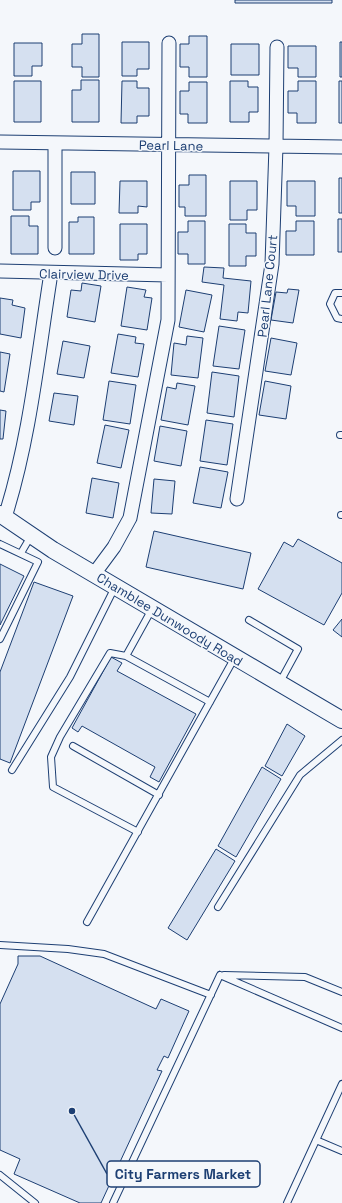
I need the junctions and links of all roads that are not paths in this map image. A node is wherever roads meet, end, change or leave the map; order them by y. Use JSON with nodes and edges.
{"nodes":[{"id":1,"x":169,"y":43,"type":"dead end"},
{"id":2,"x":277,"y":47,"type":"dead end"},
{"id":3,"x":0,"y":142,"type":"edge"},
{"id":4,"x":55,"y":143,"type":"junction"},
{"id":5,"x":168,"y":144,"type":"junction"},
{"id":6,"x":276,"y":146,"type":"junction"},
{"id":7,"x":342,"y":147,"type":"edge"},
{"id":8,"x":55,"y":248,"type":"dead end"},
{"id":9,"x":0,"y":271,"type":"edge"},
{"id":10,"x":51,"y":273,"type":"junction"},
{"id":11,"x":168,"y":275,"type":"junction"},
{"id":12,"x":342,"y":293,"type":"edge"},
{"id":13,"x":342,"y":319,"type":"edge"},
{"id":14,"x":238,"y":499,"type":"dead end"},
{"id":15,"x":3,"y":515,"type":"edge"},
{"id":16,"x":31,"y":536,"type":"junction"},
{"id":17,"x":0,"y":544,"type":"edge"},
{"id":18,"x":22,"y":553,"type":"junction"},
{"id":19,"x":94,"y":574,"type":"junction"},
{"id":20,"x":115,"y":586,"type":"junction"},
{"id":21,"x":152,"y":609,"type":"junction"},
{"id":22,"x":249,"y":620,"type":"dead end"},
{"id":23,"x":0,"y":639,"type":"edge"},
{"id":24,"x":126,"y":656,"type":"junction"},
{"id":25,"x":235,"y":657,"type":"junction"},
{"id":26,"x":279,"y":683,"type":"junction"},
{"id":27,"x":210,"y":702,"type":"junction"},
{"id":28,"x":342,"y":720,"type":"edge"},
{"id":29,"x":342,"y":740,"type":"edge"},
{"id":30,"x":73,"y":746,"type":"dead end"},
{"id":31,"x":12,"y":770,"type":"dead end"},
{"id":32,"x":158,"y":795,"type":"junction"},
{"id":33,"x":138,"y":832,"type":"junction"},
{"id":34,"x":218,"y":907,"type":"dead end"},
{"id":35,"x":87,"y":922,"type":"dead end"},
{"id":36,"x":0,"y":945,"type":"edge"},
{"id":37,"x":220,"y":974,"type":"junction"},
{"id":38,"x":342,"y":992,"type":"edge"},
{"id":39,"x":211,"y":995,"type":"junction"},
{"id":40,"x":342,"y":1028,"type":"edge"},
{"id":41,"x":342,"y":1084,"type":"edge"},
{"id":42,"x":316,"y":1140,"type":"junction"},
{"id":43,"x":342,"y":1151,"type":"edge"},
{"id":44,"x":0,"y":1175,"type":"edge"},
{"id":45,"x":35,"y":1203,"type":"edge"},
{"id":46,"x":113,"y":1203,"type":"edge"},
{"id":47,"x":287,"y":1203,"type":"edge"}],
"edges":[{"from":1,"to":5,"type":"street"},
{"from":2,"to":6,"type":"street","name":"Pearl Lane Court"},
{"from":3,"to":4,"type":"street","name":"Pearl Lane"},
{"from":4,"to":5,"type":"street","name":"Pearl Lane"},
{"from":4,"to":8,"type":"street"},
{"from":5,"to":6,"type":"street","name":"Pearl Lane"},
{"from":5,"to":11,"type":"street"},
{"from":6,"to":7,"type":"street","name":"Pearl Lane"},
{"from":6,"to":14,"type":"street","name":"Pearl Lane Court"},
{"from":9,"to":10,"type":"street","name":"Clairview Drive"},
{"from":10,"to":11,"type":"street","name":"Clairview Drive"},
{"from":10,"to":15,"type":"street"},
{"from":11,"to":19,"type":"street"},
{"from":12,"to":13,"type":"lane"},
{"from":15,"to":16,"type":"street","name":"Chamblee Dunwoody Road"},
{"from":16,"to":18,"type":"lane"},
{"from":16,"to":19,"type":"street","name":"Chamblee Dunwoody Road"},
{"from":17,"to":18,"type":"lane"},
{"from":18,"to":23,"type":"lane"},
{"from":19,"to":20,"type":"street","name":"Chamblee Dunwoody Road"},
{"from":20,"to":21,"type":"street","name":"Chamblee Dunwoody Road"},
{"from":20,"to":31,"type":"lane"},
{"from":21,"to":24,"type":"lane"},
{"from":21,"to":25,"type":"street","name":"Chamblee Dunwoody Road"},
{"from":22,"to":26,"type":"lane"},
{"from":24,"to":27,"type":"lane"},
{"from":24,"to":33,"type":"lane"},
{"from":25,"to":26,"type":"street","name":"Chamblee Dunwoody Road"},
{"from":25,"to":27,"type":"lane"},
{"from":26,"to":28,"type":"street","name":"Chamblee Dunwoody Road"},
{"from":27,"to":32,"type":"lane"},
{"from":29,"to":34,"type":"lane"},
{"from":30,"to":32,"type":"lane"},
{"from":32,"to":33,"type":"lane"},
{"from":33,"to":35,"type":"lane"},
{"from":36,"to":39,"type":"lane"},
{"from":37,"to":38,"type":"lane"},
{"from":37,"to":39,"type":"lane"},
{"from":37,"to":40,"type":"lane"},
{"from":39,"to":46,"type":"lane"},
{"from":41,"to":42,"type":"lane"},
{"from":42,"to":43,"type":"lane"},
{"from":42,"to":47,"type":"lane"},
{"from":44,"to":45,"type":"lane"}]}
